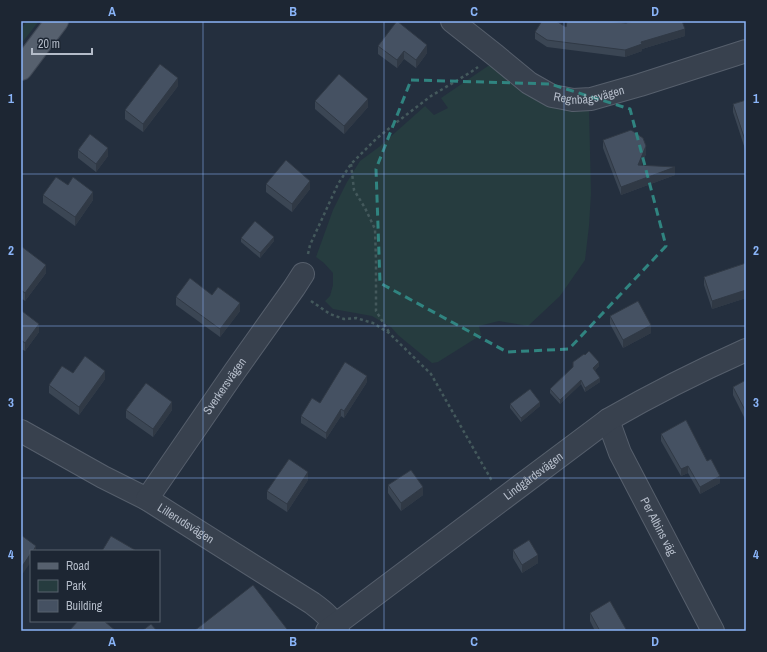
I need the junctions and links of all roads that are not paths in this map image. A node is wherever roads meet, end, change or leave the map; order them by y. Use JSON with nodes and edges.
{"nodes":[{"id":1,"x":57,"y":21,"type":"edge"},
{"id":2,"x":452,"y":21,"type":"edge"},
{"id":3,"x":746,"y":51,"type":"edge"},
{"id":4,"x":21,"y":69,"type":"edge"},
{"id":5,"x":298,"y":281,"type":"road end"},
{"id":6,"x":746,"y":350,"type":"edge"},
{"id":7,"x":608,"y":420,"type":"junction"},
{"id":8,"x":21,"y":431,"type":"edge"},
{"id":9,"x":147,"y":499,"type":"junction"},
{"id":10,"x":334,"y":629,"type":"edge"},
{"id":11,"x":713,"y":631,"type":"edge"}],
"edges":[{"from":1,"to":4,"type":"main road"},
{"from":2,"to":3,"type":"street","name":"Regnbågsvägen"},
{"from":5,"to":9,"type":"street","name":"Sverkersvägen"},
{"from":6,"to":7,"type":"street","name":"Lindgårdsvägen"},
{"from":7,"to":10,"type":"street","name":"Lindgårdsvägen"},
{"from":7,"to":11,"type":"street","name":"Per Albins väg"},
{"from":8,"to":9,"type":"street","name":"Lillerudsvägen"},
{"from":9,"to":10,"type":"street","name":"Lillerudsvägen"}]}
